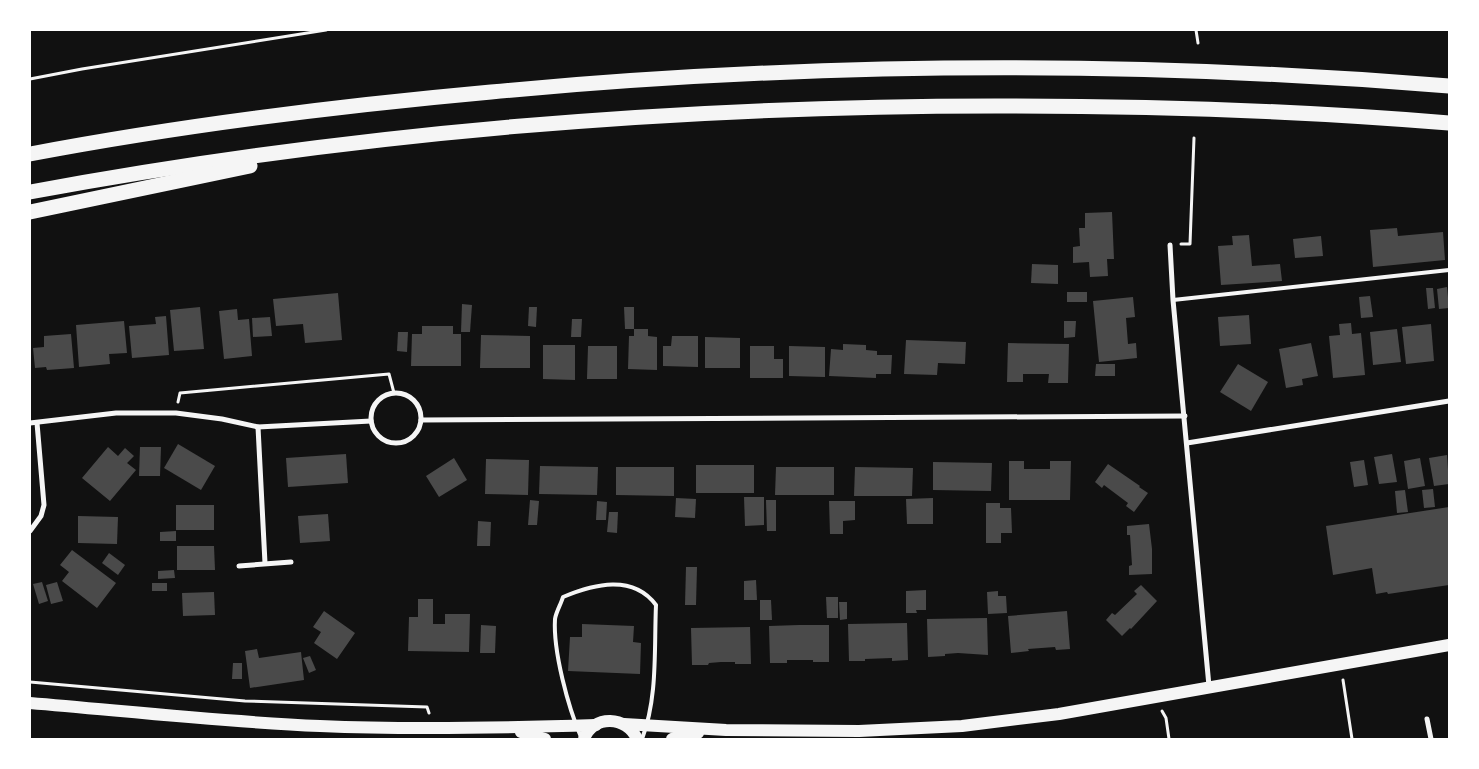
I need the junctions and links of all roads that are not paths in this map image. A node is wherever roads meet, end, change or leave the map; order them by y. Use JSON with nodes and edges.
{"nodes":[{"id":1,"x":1449,"y":86,"type":"edge"},
{"id":2,"x":1449,"y":123,"type":"edge"},
{"id":3,"x":362,"y":143,"type":"junction"},
{"id":4,"x":30,"y":154,"type":"edge"},
{"id":5,"x":30,"y":192,"type":"edge"},
{"id":6,"x":30,"y":212,"type":"edge"},
{"id":7,"x":1170,"y":245,"type":"road end"},
{"id":8,"x":1449,"y":270,"type":"edge"},
{"id":9,"x":1173,"y":300,"type":"junction"},
{"id":10,"x":1449,"y":402,"type":"edge"},
{"id":11,"x":1185,"y":416,"type":"junction"},
{"id":12,"x":421,"y":420,"type":"junction"},
{"id":13,"x":371,"y":421,"type":"junction"},
{"id":14,"x":30,"y":423,"type":"edge"},
{"id":15,"x":37,"y":423,"type":"junction"},
{"id":16,"x":258,"y":427,"type":"junction"},
{"id":17,"x":1187,"y":442,"type":"junction"},
{"id":18,"x":30,"y":531,"type":"edge"},
{"id":19,"x":290,"y":562,"type":"dead end"},
{"id":20,"x":265,"y":563,"type":"junction"},
{"id":21,"x":239,"y":566,"type":"dead end"},
{"id":22,"x":1449,"y":645,"type":"edge"},
{"id":23,"x":1209,"y":687,"type":"junction"},
{"id":24,"x":30,"y":703,"type":"edge"},
{"id":25,"x":1427,"y":719,"type":"dead end"},
{"id":26,"x":624,"y":724,"type":"junction"},
{"id":27,"x":647,"y":724,"type":"junction"},
{"id":28,"x":596,"y":725,"type":"junction"},
{"id":29,"x":576,"y":726,"type":"junction"},
{"id":30,"x":508,"y":728,"type":"junction"},
{"id":31,"x":726,"y":730,"type":"junction"},
{"id":32,"x":545,"y":739,"type":"edge"},
{"id":33,"x":583,"y":739,"type":"edge"},
{"id":34,"x":637,"y":739,"type":"edge"},
{"id":35,"x":642,"y":739,"type":"edge"},
{"id":36,"x":672,"y":739,"type":"edge"},
{"id":37,"x":1431,"y":739,"type":"edge"}],
"edges":[{"from":1,"to":4,"type":"highway"},
{"from":2,"to":3,"type":"highway"},
{"from":3,"to":5,"type":"highway"},
{"from":3,"to":6,"type":"highway"},
{"from":7,"to":9,"type":"street"},
{"from":8,"to":9,"type":"lane"},
{"from":9,"to":11,"type":"street"},
{"from":10,"to":17,"type":"street"},
{"from":11,"to":12,"type":"street"},
{"from":11,"to":17,"type":"street"},
{"from":12,"to":13,"type":"street"},
{"from":12,"to":13,"type":"street"},
{"from":13,"to":16,"type":"street"},
{"from":14,"to":15,"type":"street"},
{"from":15,"to":16,"type":"street"},
{"from":15,"to":18,"type":"street"},
{"from":16,"to":20,"type":"street"},
{"from":17,"to":23,"type":"street"},
{"from":19,"to":20,"type":"street"},
{"from":20,"to":21,"type":"street"},
{"from":22,"to":23,"type":"main road"},
{"from":23,"to":31,"type":"main road"},
{"from":24,"to":30,"type":"main road"},
{"from":25,"to":37,"type":"street"},
{"from":26,"to":27,"type":"main road"},
{"from":26,"to":28,"type":"main road"},
{"from":26,"to":34,"type":"main road"},
{"from":27,"to":29,"type":"lane"},
{"from":27,"to":31,"type":"main road"},
{"from":27,"to":35,"type":"lane"},
{"from":28,"to":29,"type":"main road"},
{"from":28,"to":33,"type":"main road"},
{"from":29,"to":30,"type":"main road"},
{"from":29,"to":33,"type":"lane"},
{"from":30,"to":32,"type":"main road"},
{"from":31,"to":36,"type":"main road"}]}
